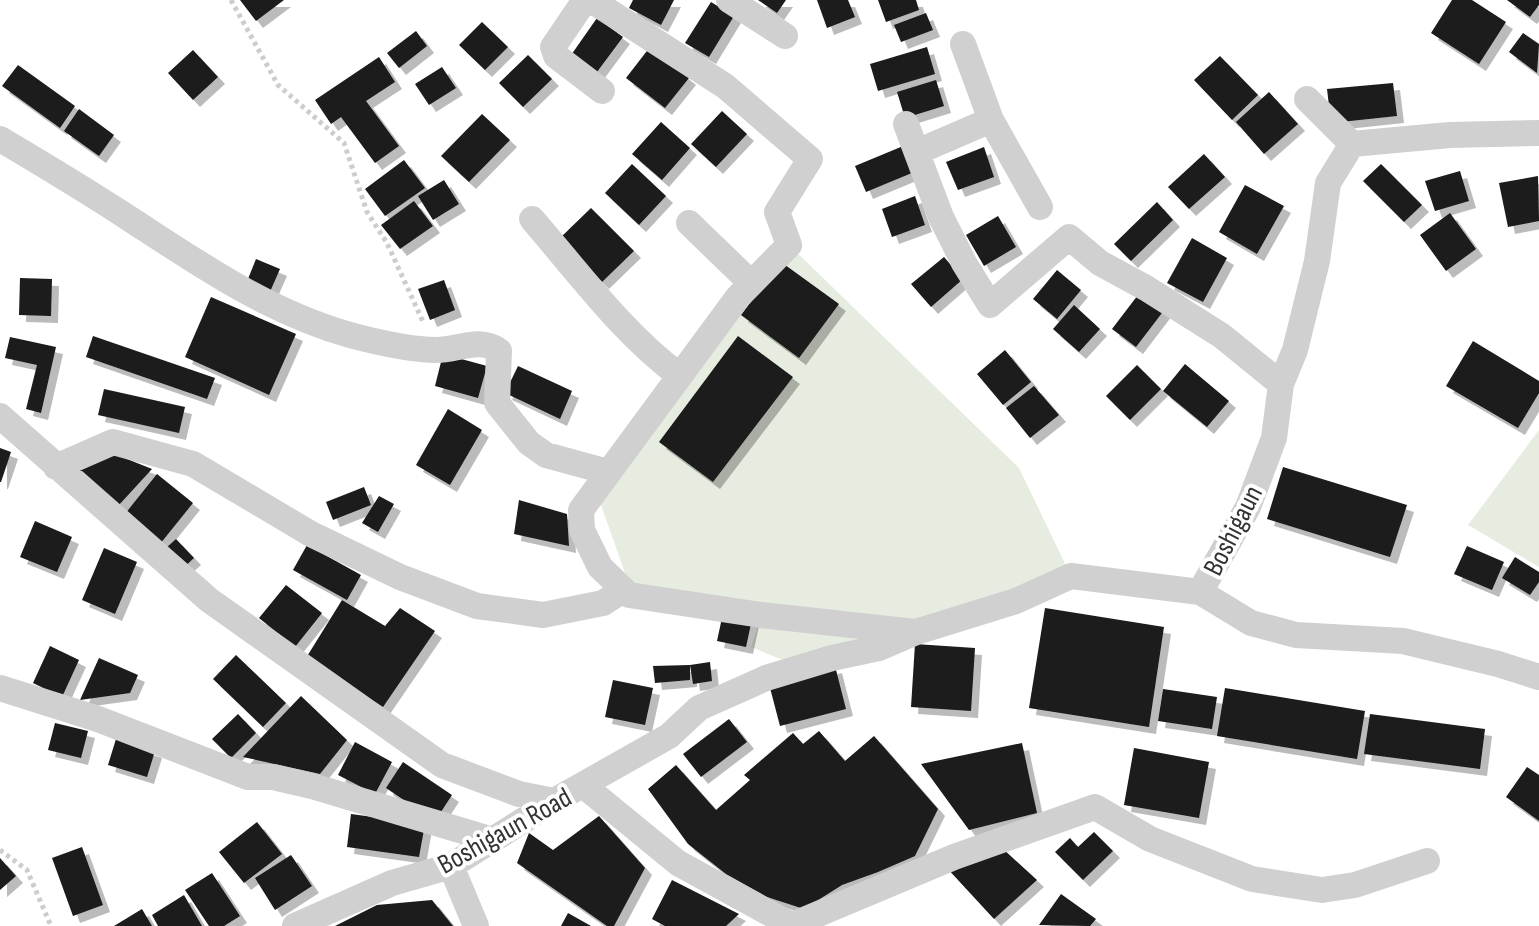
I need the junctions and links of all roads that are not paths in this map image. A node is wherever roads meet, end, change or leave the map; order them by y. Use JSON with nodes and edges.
{"nodes":[{"id":1,"x":588,"y":0,"type":"edge"},
{"id":2,"x":729,"y":0,"type":"edge"},
{"id":3,"x":785,"y":36,"type":"dead end"},
{"id":4,"x":963,"y":44,"type":"dead end"},
{"id":5,"x":602,"y":91,"type":"dead end"},
{"id":6,"x":1307,"y":99,"type":"dead end"},
{"id":7,"x":991,"y":120,"type":"junction"},
{"id":8,"x":906,"y":124,"type":"dead end"},
{"id":9,"x":1539,"y":133,"type":"edge"},
{"id":10,"x":0,"y":139,"type":"edge"},
{"id":11,"x":1352,"y":144,"type":"junction"},
{"id":12,"x":917,"y":152,"type":"junction"},
{"id":13,"x":1040,"y":207,"type":"dead end"},
{"id":14,"x":532,"y":219,"type":"dead end"},
{"id":15,"x":689,"y":223,"type":"dead end"},
{"id":16,"x":751,"y":283,"type":"junction"},
{"id":17,"x":680,"y":376,"type":"junction"},
{"id":18,"x":1281,"y":384,"type":"junction"},
{"id":19,"x":0,"y":416,"type":"edge"},
{"id":20,"x":56,"y":467,"type":"junction"},
{"id":21,"x":608,"y":472,"type":"junction"},
{"id":22,"x":623,"y":590,"type":"junction"},
{"id":23,"x":1200,"y":592,"type":"junction"},
{"id":24,"x":916,"y":632,"type":"junction"},
{"id":25,"x":1539,"y":677,"type":"edge"},
{"id":26,"x":0,"y":688,"type":"edge"},
{"id":27,"x":699,"y":708,"type":"joint"},
{"id":28,"x":584,"y":786,"type":"junction"},
{"id":29,"x":554,"y":801,"type":"junction"},
{"id":30,"x":493,"y":840,"type":"junction"},
{"id":31,"x":1427,"y":861,"type":"dead end"},
{"id":32,"x":451,"y":866,"type":"junction"},
{"id":33,"x":295,"y":926,"type":"edge"},
{"id":34,"x":476,"y":926,"type":"edge"},
{"id":35,"x":792,"y":926,"type":"edge"}],
"edges":[{"from":1,"to":5,"type":"street"},
{"from":1,"to":16,"type":"street"},
{"from":2,"to":3,"type":"street"},
{"from":4,"to":7,"type":"street"},
{"from":6,"to":11,"type":"street"},
{"from":7,"to":12,"type":"street"},
{"from":7,"to":13,"type":"street"},
{"from":8,"to":12,"type":"street"},
{"from":9,"to":11,"type":"street"},
{"from":10,"to":21,"type":"street"},
{"from":11,"to":18,"type":"street","name":"Boshigaun"},
{"from":12,"to":18,"type":"street"},
{"from":14,"to":17,"type":"street"},
{"from":15,"to":16,"type":"street"},
{"from":16,"to":17,"type":"street"},
{"from":17,"to":21,"type":"street"},
{"from":18,"to":23,"type":"street","name":"Boshigaun"},
{"from":19,"to":20,"type":"street"},
{"from":20,"to":22,"type":"street"},
{"from":20,"to":29,"type":"street"},
{"from":21,"to":22,"type":"street"},
{"from":22,"to":24,"type":"street"},
{"from":23,"to":24,"type":"street","name":"Boshigaun"},
{"from":23,"to":25,"type":"street"},
{"from":24,"to":27,"type":"street","name":"Boshigaun"},
{"from":26,"to":30,"type":"street"},
{"from":27,"to":28,"type":"street","name":"Boshigaun Road"},
{"from":28,"to":29,"type":"street","name":"Boshigaun Road"},
{"from":28,"to":35,"type":"street"},
{"from":29,"to":30,"type":"street","name":"Boshigaun Road"},
{"from":30,"to":32,"type":"street","name":"Boshigaun Road"},
{"from":31,"to":35,"type":"street"},
{"from":32,"to":33,"type":"street","name":"Boshigaun Road"},
{"from":32,"to":34,"type":"street"}]}
